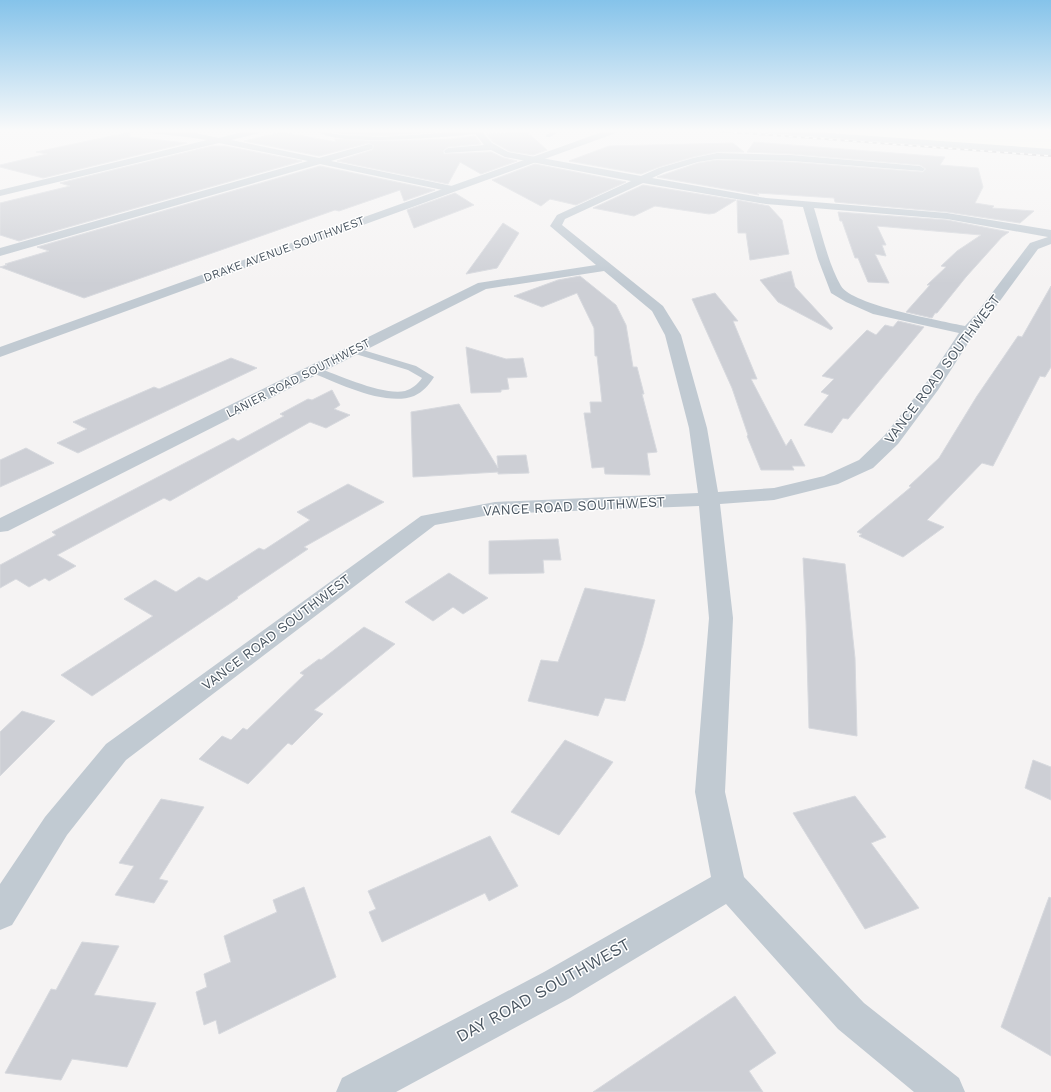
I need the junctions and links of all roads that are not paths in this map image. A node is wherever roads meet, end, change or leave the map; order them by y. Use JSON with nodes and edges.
{"nodes":[{"id":1,"x":46,"y":182,"type":"edge"},
{"id":2,"x":245,"y":182,"type":"edge"},
{"id":3,"x":418,"y":182,"type":"edge"},
{"id":4,"x":472,"y":182,"type":"edge"},
{"id":5,"x":637,"y":182,"type":"edge"},
{"id":6,"x":653,"y":182,"type":"edge"},
{"id":7,"x":452,"y":189,"type":"junction"},
{"id":8,"x":0,"y":193,"type":"edge"},
{"id":9,"x":808,"y":206,"type":"junction"},
{"id":10,"x":1051,"y":234,"type":"edge"},
{"id":11,"x":1051,"y":240,"type":"edge"},
{"id":12,"x":0,"y":252,"type":"edge"},
{"id":13,"x":607,"y":267,"type":"junction"},
{"id":14,"x":968,"y":331,"type":"junction"},
{"id":15,"x":353,"y":350,"type":"junction"},
{"id":16,"x":0,"y":352,"type":"edge"},
{"id":17,"x":314,"y":370,"type":"junction"},
{"id":18,"x":709,"y":499,"type":"junction"},
{"id":19,"x":0,"y":526,"type":"edge"},
{"id":20,"x":729,"y":884,"type":"junction"},
{"id":21,"x":0,"y":914,"type":"edge"},
{"id":22,"x":356,"y":1092,"type":"edge"},
{"id":23,"x":945,"y":1092,"type":"edge"}],
"edges":[{"from":1,"to":8,"type":"street"},
{"from":2,"to":12,"type":"street"},
{"from":3,"to":7,"type":"street"},
{"from":4,"to":7,"type":"street","name":"DRAKE AVENUE SOUTHWEST"},
{"from":5,"to":13,"type":"street"},
{"from":6,"to":9,"type":"street"},
{"from":7,"to":16,"type":"street","name":"DRAKE AVENUE SOUTHWEST"},
{"from":9,"to":10,"type":"street"},
{"from":9,"to":14,"type":"street"},
{"from":11,"to":14,"type":"street","name":"VANCE ROAD SOUTHWEST"},
{"from":13,"to":15,"type":"street","name":"LANIER ROAD SOUTHWEST"},
{"from":13,"to":18,"type":"street"},
{"from":14,"to":18,"type":"street","name":"VANCE ROAD SOUTHWEST"},
{"from":15,"to":17,"type":"street","name":"LANIER ROAD SOUTHWEST"},
{"from":15,"to":17,"type":"lane"},
{"from":17,"to":19,"type":"street","name":"LANIER ROAD SOUTHWEST"},
{"from":18,"to":20,"type":"street"},
{"from":18,"to":21,"type":"street","name":"VANCE ROAD SOUTHWEST"},
{"from":20,"to":22,"type":"street","name":"DAY ROAD SOUTHWEST"},
{"from":20,"to":23,"type":"street"}]}
